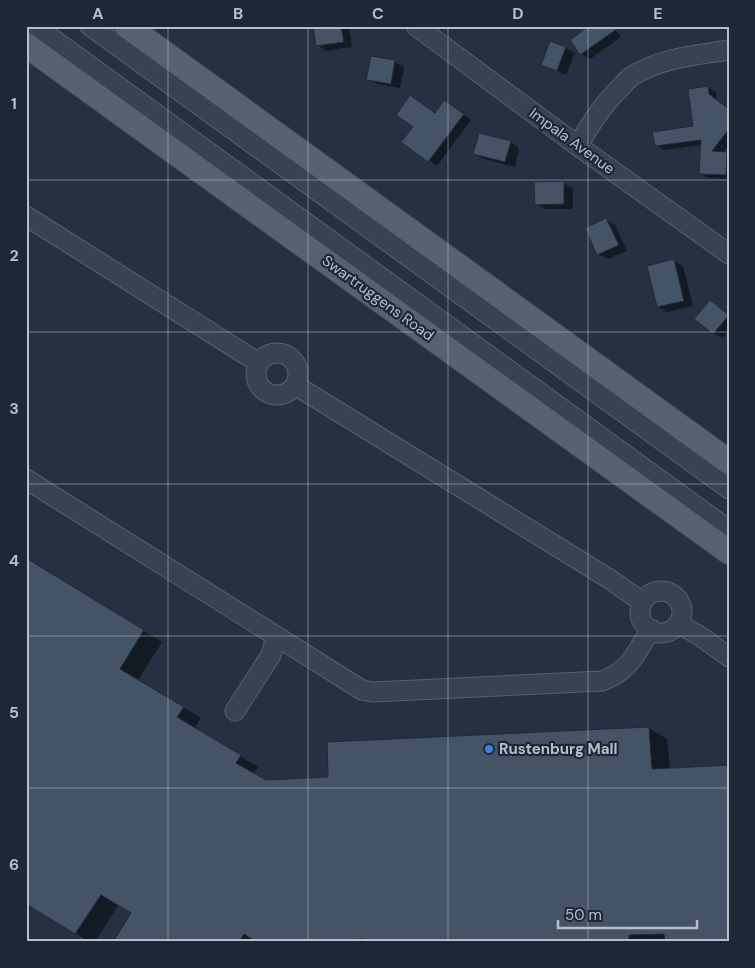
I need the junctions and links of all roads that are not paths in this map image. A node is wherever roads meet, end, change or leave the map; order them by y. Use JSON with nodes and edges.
{"nodes":[{"id":1,"x":35,"y":26,"type":"edge"},
{"id":2,"x":90,"y":26,"type":"edge"},
{"id":3,"x":126,"y":26,"type":"edge"},
{"id":4,"x":416,"y":26,"type":"edge"},
{"id":5,"x":26,"y":45,"type":"edge"},
{"id":6,"x":729,"y":50,"type":"edge"},
{"id":7,"x":578,"y":146,"type":"junction"},
{"id":8,"x":26,"y":216,"type":"edge"},
{"id":9,"x":729,"y":254,"type":"edge"},
{"id":10,"x":259,"y":362,"type":"junction"},
{"id":11,"x":295,"y":385,"type":"junction"},
{"id":12,"x":729,"y":462,"type":"edge"},
{"id":13,"x":26,"y":479,"type":"edge"},
{"id":14,"x":729,"y":489,"type":"edge"},
{"id":15,"x":729,"y":530,"type":"edge"},
{"id":16,"x":729,"y":552,"type":"edge"},
{"id":17,"x":642,"y":602,"type":"junction"},
{"id":18,"x":679,"y":624,"type":"junction"},
{"id":19,"x":651,"y":629,"type":"junction"},
{"id":20,"x":276,"y":636,"type":"junction"},
{"id":21,"x":729,"y":657,"type":"edge"},
{"id":22,"x":235,"y":711,"type":"dead end"}],
"edges":[{"from":1,"to":15,"type":"street"},
{"from":2,"to":14,"type":"street"},
{"from":3,"to":12,"type":"main road"},
{"from":4,"to":7,"type":"street","name":"Impala Avenue"},
{"from":5,"to":16,"type":"main road","name":"Swartruggens Road"},
{"from":6,"to":7,"type":"street"},
{"from":7,"to":9,"type":"street","name":"Impala Avenue"},
{"from":8,"to":10,"type":"street"},
{"from":10,"to":11,"type":"street"},
{"from":10,"to":11,"type":"street"},
{"from":11,"to":17,"type":"street"},
{"from":13,"to":20,"type":"street"},
{"from":17,"to":18,"type":"street"},
{"from":17,"to":19,"type":"street"},
{"from":18,"to":19,"type":"street"},
{"from":18,"to":21,"type":"street"},
{"from":19,"to":20,"type":"street"},
{"from":20,"to":22,"type":"street"}]}
